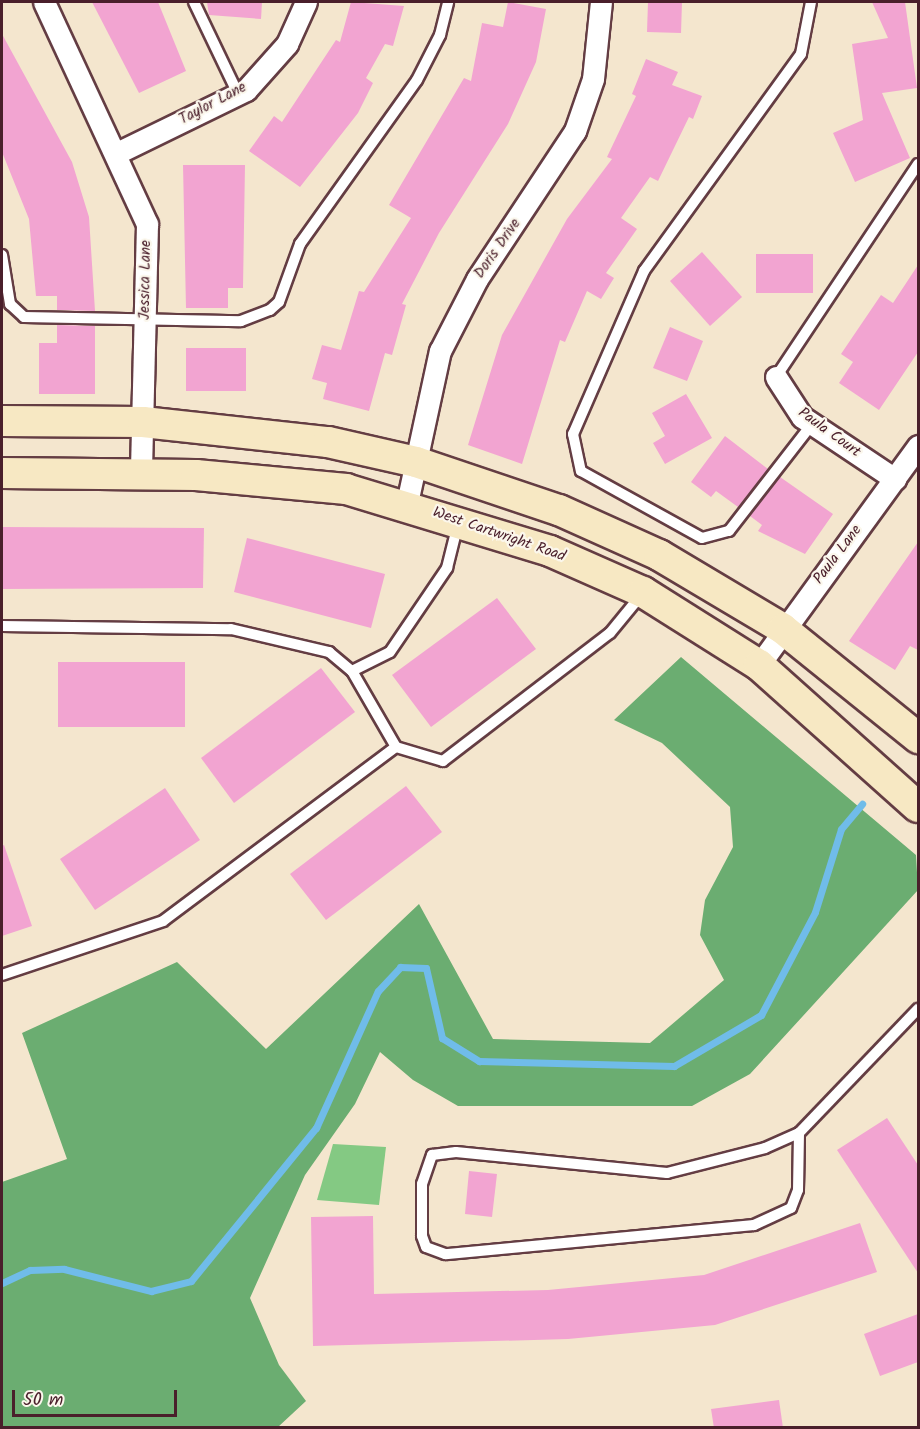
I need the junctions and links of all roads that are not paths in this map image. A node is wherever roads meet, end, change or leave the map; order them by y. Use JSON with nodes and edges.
{"nodes":[{"id":1,"x":44,"y":2,"type":"edge"},
{"id":2,"x":194,"y":2,"type":"edge"},
{"id":3,"x":306,"y":2,"type":"edge"},
{"id":4,"x":448,"y":2,"type":"edge"},
{"id":5,"x":601,"y":2,"type":"edge"},
{"id":6,"x":811,"y":2,"type":"edge"},
{"id":7,"x":238,"y":94,"type":"junction"},
{"id":8,"x":117,"y":153,"type":"junction"},
{"id":9,"x":918,"y":164,"type":"edge"},
{"id":10,"x":2,"y":255,"type":"edge"},
{"id":11,"x":145,"y":322,"type":"junction"},
{"id":12,"x":776,"y":377,"type":"joint"},
{"id":13,"x":2,"y":422,"type":"edge"},
{"id":14,"x":143,"y":422,"type":"junction"},
{"id":15,"x":812,"y":424,"type":"junction"},
{"id":16,"x":918,"y":446,"type":"edge"},
{"id":17,"x":416,"y":462,"type":"junction"},
{"id":18,"x":2,"y":473,"type":"edge"},
{"id":19,"x":141,"y":473,"type":"junction"},
{"id":20,"x":895,"y":479,"type":"junction"},
{"id":21,"x":407,"y":503,"type":"junction"},
{"id":22,"x":459,"y":521,"type":"junction"},
{"id":23,"x":643,"y":592,"type":"junction"},
{"id":24,"x":2,"y":626,"type":"edge"},
{"id":25,"x":783,"y":629,"type":"junction"},
{"id":26,"x":759,"y":665,"type":"junction"},
{"id":27,"x":352,"y":671,"type":"junction"},
{"id":28,"x":918,"y":738,"type":"edge"},
{"id":29,"x":396,"y":747,"type":"junction"},
{"id":30,"x":918,"y":807,"type":"edge"},
{"id":31,"x":2,"y":975,"type":"edge"},
{"id":32,"x":918,"y":1010,"type":"edge"},
{"id":33,"x":799,"y":1133,"type":"junction"}],
"edges":[{"from":1,"to":8,"type":"street","name":"Jessica Lane"},
{"from":2,"to":7,"type":"lane"},
{"from":3,"to":7,"type":"street","name":"Taylor Lane"},
{"from":4,"to":11,"type":"lane"},
{"from":5,"to":17,"type":"street","name":"Doris Drive"},
{"from":6,"to":15,"type":"lane"},
{"from":7,"to":8,"type":"street","name":"Taylor Lane"},
{"from":8,"to":11,"type":"street","name":"Jessica Lane"},
{"from":9,"to":12,"type":"lane"},
{"from":10,"to":11,"type":"lane"},
{"from":11,"to":14,"type":"street","name":"Jessica Lane"},
{"from":12,"to":15,"type":"street","name":"Paula Court"},
{"from":13,"to":14,"type":"main road"},
{"from":14,"to":17,"type":"main road"},
{"from":14,"to":19,"type":"street","name":"Jessica Lane"},
{"from":15,"to":20,"type":"street","name":"Paula Court"},
{"from":16,"to":20,"type":"street","name":"Paula Lane"},
{"from":17,"to":21,"type":"street","name":"Doris Drive"},
{"from":17,"to":25,"type":"main road"},
{"from":18,"to":19,"type":"main road","name":"West Cartwright Road"},
{"from":19,"to":21,"type":"main road","name":"West Cartwright Road"},
{"from":20,"to":25,"type":"street","name":"Paula Lane"},
{"from":21,"to":22,"type":"main road","name":"West Cartwright Road"},
{"from":22,"to":23,"type":"main road","name":"West Cartwright Road"},
{"from":22,"to":27,"type":"lane"},
{"from":23,"to":26,"type":"main road","name":"West Cartwright Road"},
{"from":23,"to":29,"type":"lane"},
{"from":24,"to":27,"type":"lane"},
{"from":25,"to":26,"type":"street","name":"Paula Lane"},
{"from":25,"to":28,"type":"main road"},
{"from":26,"to":30,"type":"main road","name":"West Cartwright Road"},
{"from":27,"to":29,"type":"lane"},
{"from":29,"to":31,"type":"lane"},
{"from":32,"to":33,"type":"lane"},
{"from":33,"to":33,"type":"lane"}]}
